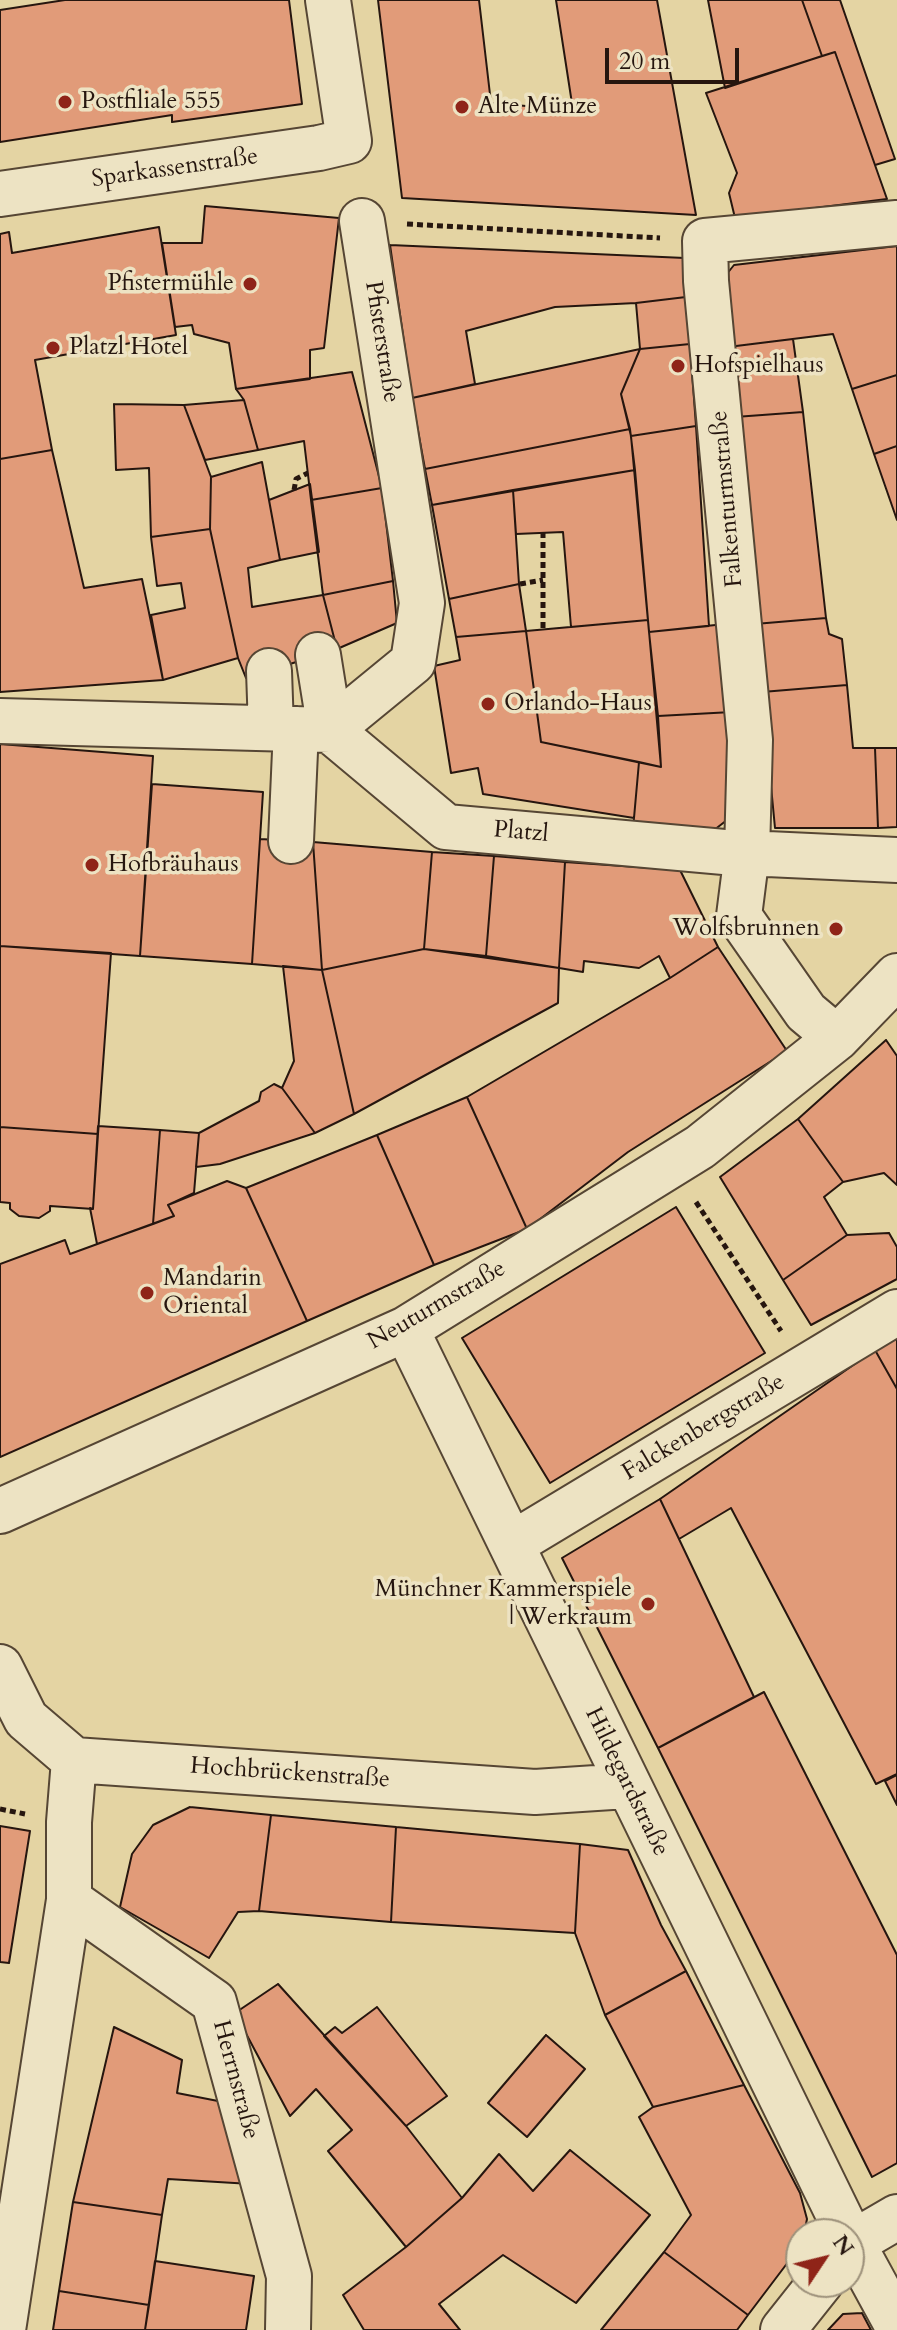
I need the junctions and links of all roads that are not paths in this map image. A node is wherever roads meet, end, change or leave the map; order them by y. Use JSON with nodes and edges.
{"nodes":[{"id":1,"x":328,"y":0,"type":"edge"},
{"id":2,"x":0,"y":194,"type":"edge"},
{"id":3,"x":362,"y":221,"type":"road end"},
{"id":4,"x":897,"y":223,"type":"edge"},
{"id":5,"x":318,"y":655,"type":"dead end"},
{"id":6,"x":269,"y":671,"type":"dead end"},
{"id":7,"x":0,"y":721,"type":"edge"},
{"id":8,"x":299,"y":729,"type":"junction"},
{"id":9,"x":291,"y":841,"type":"dead end"},
{"id":10,"x":747,"y":853,"type":"junction"},
{"id":11,"x":897,"y":860,"type":"edge"},
{"id":12,"x":897,"y":976,"type":"edge"},
{"id":13,"x":837,"y":1038,"type":"junction"},
{"id":14,"x":897,"y":1312,"type":"edge"},
{"id":15,"x":406,"y":1329,"type":"junction"},
{"id":16,"x":0,"y":1511,"type":"edge"},
{"id":17,"x":512,"y":1544,"type":"junction"},
{"id":18,"x":0,"y":1667,"type":"edge"},
{"id":19,"x":74,"y":1760,"type":"junction"},
{"id":20,"x":627,"y":1786,"type":"junction"},
{"id":21,"x":69,"y":1900,"type":"junction"},
{"id":22,"x":897,"y":2217,"type":"edge"},
{"id":23,"x":839,"y":2218,"type":"edge"},
{"id":24,"x":865,"y":2232,"type":"edge"},
{"id":25,"x":865,"y":2268,"type":"edge"},
{"id":26,"x":808,"y":2298,"type":"edge"},
{"id":27,"x":897,"y":2325,"type":"edge"},
{"id":28,"x":3,"y":2330,"type":"edge"},
{"id":29,"x":288,"y":2330,"type":"edge"},
{"id":30,"x":783,"y":2330,"type":"edge"}],
"edges":[{"from":1,"to":2,"type":"street","name":"Sparkassenstraße"},
{"from":3,"to":8,"type":"street","name":"Pfisterstraße"},
{"from":4,"to":10,"type":"street","name":"Falkenturmstraße"},
{"from":5,"to":8,"type":"street"},
{"from":6,"to":8,"type":"street"},
{"from":7,"to":8,"type":"street"},
{"from":8,"to":9,"type":"street"},
{"from":8,"to":10,"type":"street","name":"Platzl"},
{"from":10,"to":11,"type":"street","name":"Platzl"},
{"from":10,"to":13,"type":"street","name":"Falkenturmstraße"},
{"from":12,"to":13,"type":"street","name":"Neuturmstraße"},
{"from":13,"to":15,"type":"street","name":"Neuturmstraße"},
{"from":14,"to":17,"type":"street","name":"Falckenbergstraße"},
{"from":15,"to":16,"type":"street","name":"Neuturmstraße"},
{"from":15,"to":17,"type":"street","name":"Hildegardstraße"},
{"from":17,"to":20,"type":"street","name":"Hildegardstraße"},
{"from":18,"to":19,"type":"street"},
{"from":19,"to":20,"type":"street","name":"Hochbrückenstraße"},
{"from":19,"to":21,"type":"street"},
{"from":20,"to":23,"type":"street","name":"Hildegardstraße"},
{"from":21,"to":28,"type":"street"},
{"from":21,"to":29,"type":"street","name":"Herrnstraße"},
{"from":22,"to":24,"type":"street"},
{"from":25,"to":27,"type":"street","name":"Hildegardstraße"},
{"from":26,"to":30,"type":"street"}]}
